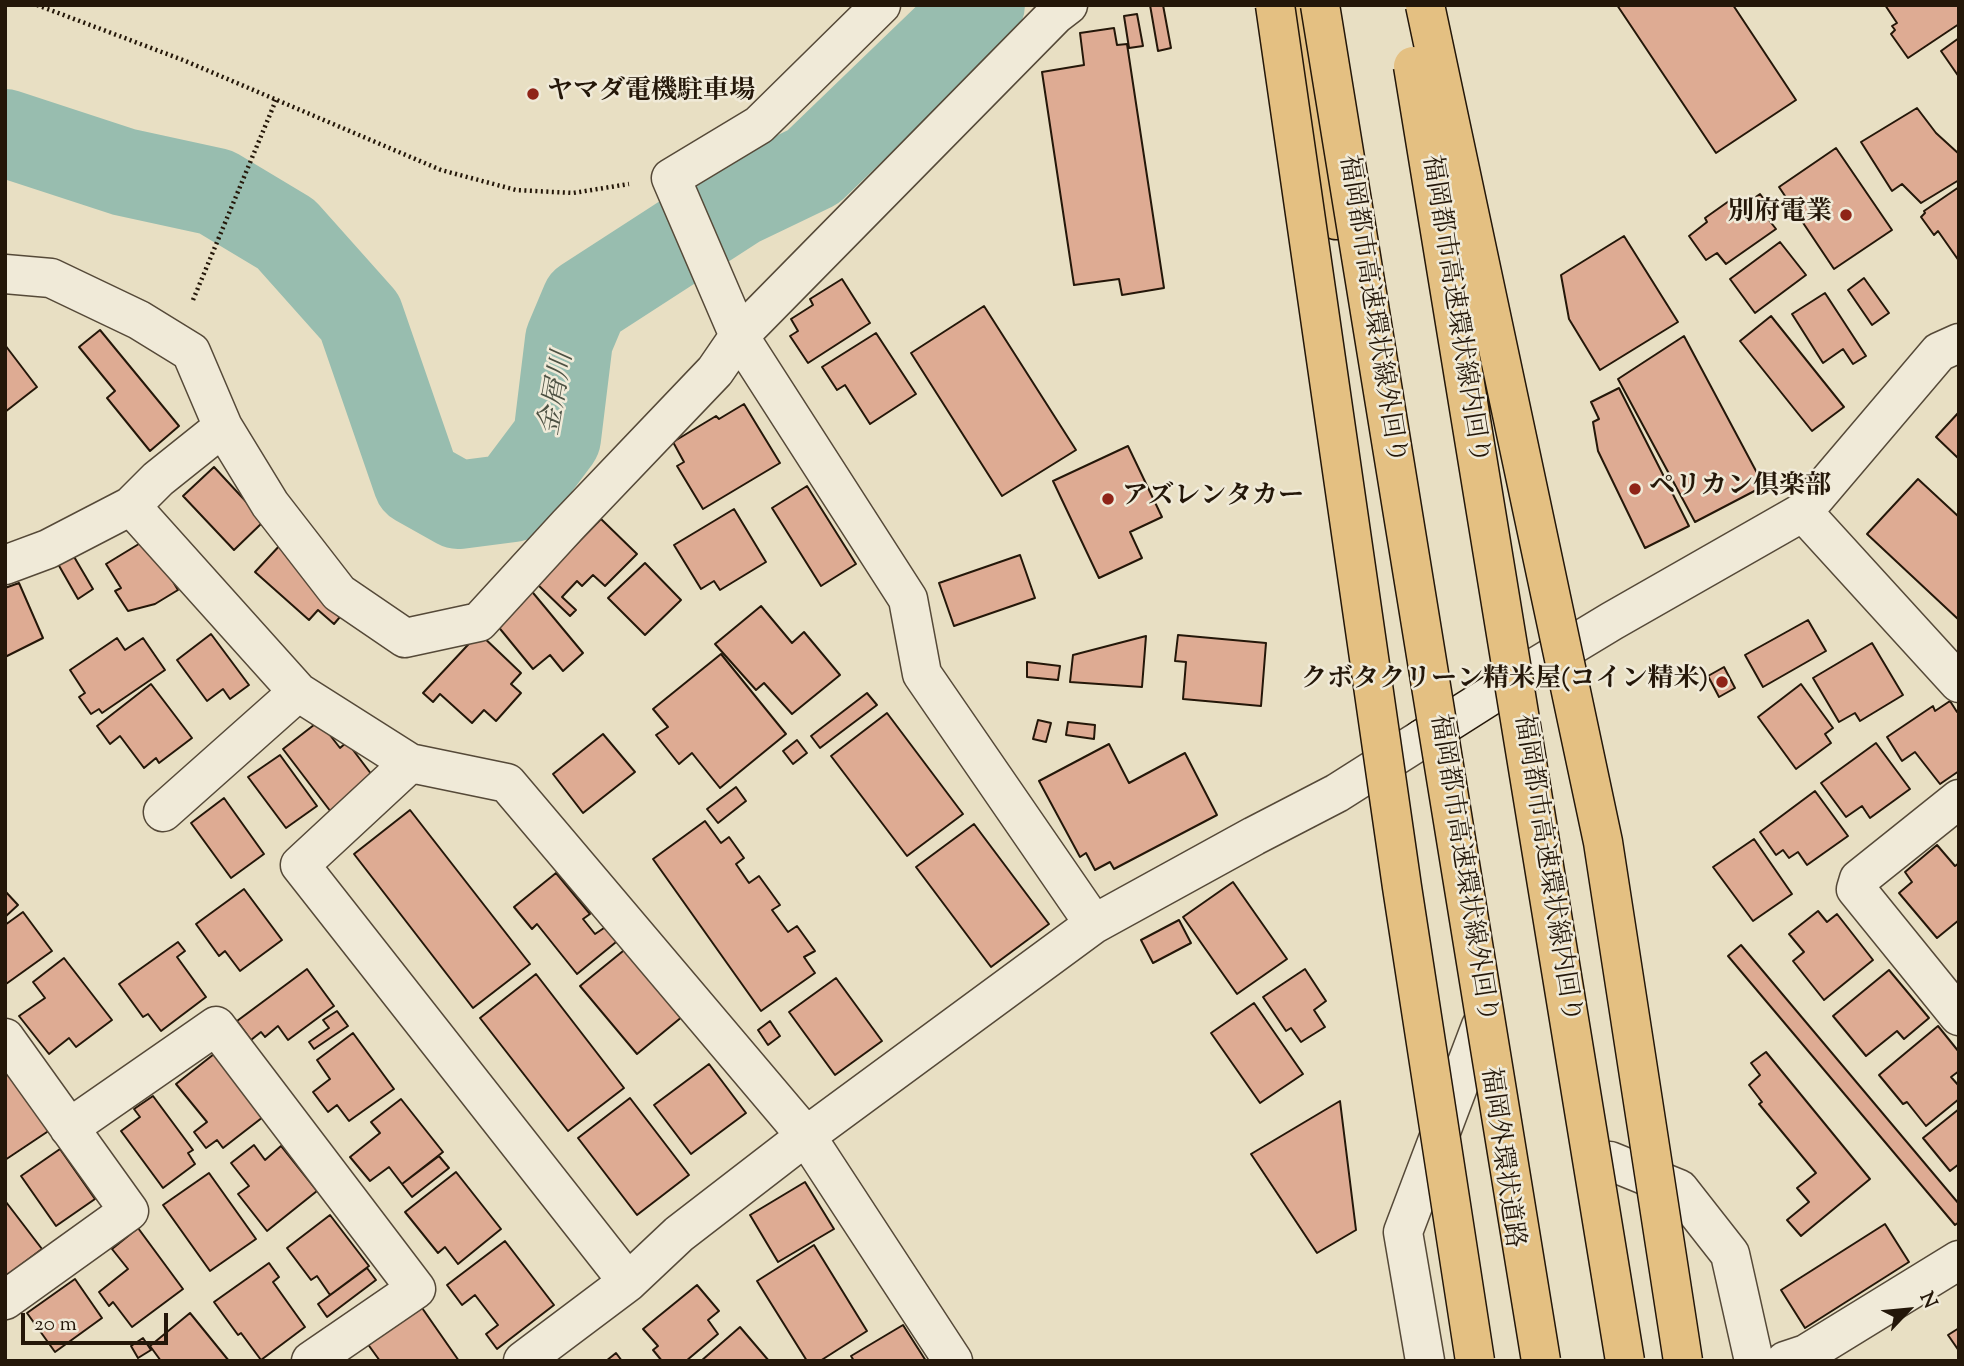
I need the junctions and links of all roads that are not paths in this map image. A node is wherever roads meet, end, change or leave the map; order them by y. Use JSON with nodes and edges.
{"nodes":[{"id":1,"x":881,"y":5,"type":"edge"},
{"id":2,"x":1068,"y":5,"type":"edge"},
{"id":3,"x":1275,"y":5,"type":"edge"},
{"id":4,"x":1300,"y":5,"type":"edge"},
{"id":5,"x":1320,"y":5,"type":"edge"},
{"id":6,"x":1403,"y":5,"type":"edge"},
{"id":7,"x":1416,"y":5,"type":"edge"},
{"id":8,"x":1425,"y":5,"type":"edge"},
{"id":9,"x":5,"y":274,"type":"edge"},
{"id":10,"x":739,"y":335,"type":"junction"},
{"id":11,"x":1959,"y":343,"type":"edge"},
{"id":12,"x":223,"y":427,"type":"junction"},
{"id":13,"x":131,"y":506,"type":"junction"},
{"id":14,"x":1803,"y":512,"type":"junction"},
{"id":15,"x":5,"y":565,"type":"edge"},
{"id":16,"x":1526,"y":673,"type":"junction"},
{"id":17,"x":1959,"y":683,"type":"edge"},
{"id":18,"x":298,"y":692,"type":"junction"},
{"id":19,"x":1422,"y":739,"type":"junction"},
{"id":20,"x":410,"y":763,"type":"junction"},
{"id":21,"x":1959,"y":799,"type":"edge"},
{"id":22,"x":163,"y":812,"type":"dead end"},
{"id":23,"x":1094,"y":925,"type":"junction"},
{"id":24,"x":1959,"y":1016,"type":"edge"},
{"id":25,"x":1481,"y":1026,"type":"junction"},
{"id":26,"x":5,"y":1038,"type":"edge"},
{"id":27,"x":69,"y":1128,"type":"junction"},
{"id":28,"x":806,"y":1136,"type":"junction"},
{"id":29,"x":1610,"y":1161,"type":"junction"},
{"id":30,"x":1959,"y":1260,"type":"edge"},
{"id":31,"x":628,"y":1282,"type":"junction"},
{"id":32,"x":5,"y":1300,"type":"edge"},
{"id":33,"x":311,"y":1361,"type":"edge"},
{"id":34,"x":523,"y":1361,"type":"edge"},
{"id":35,"x":953,"y":1361,"type":"edge"},
{"id":36,"x":1424,"y":1361,"type":"edge"},
{"id":37,"x":1475,"y":1361,"type":"edge"},
{"id":38,"x":1529,"y":1361,"type":"edge"},
{"id":39,"x":1541,"y":1361,"type":"edge"},
{"id":40,"x":1625,"y":1361,"type":"edge"},
{"id":41,"x":1641,"y":1361,"type":"edge"},
{"id":42,"x":1683,"y":1361,"type":"edge"},
{"id":43,"x":1754,"y":1361,"type":"edge"},
{"id":44,"x":1785,"y":1361,"type":"edge"}],
"edges":[{"from":1,"to":10,"type":"street"},
{"from":2,"to":10,"type":"street"},
{"from":3,"to":37,"type":"highway","bridge":true},
{"from":4,"to":19,"type":"highway","name":"福岡外環状道路"},
{"from":5,"to":39,"type":"highway","name":"福岡都市高速環状線外回り","bridge":true},
{"from":6,"to":40,"type":"highway","name":"福岡都市高速環状線内回り","bridge":true},
{"from":7,"to":16,"type":"highway"},
{"from":8,"to":42,"type":"highway","bridge":true},
{"from":9,"to":12,"type":"street"},
{"from":10,"to":12,"type":"street"},
{"from":10,"to":23,"type":"street"},
{"from":11,"to":14,"type":"street"},
{"from":12,"to":13,"type":"street"},
{"from":13,"to":15,"type":"street"},
{"from":13,"to":18,"type":"street"},
{"from":14,"to":16,"type":"street"},
{"from":14,"to":17,"type":"street"},
{"from":16,"to":19,"type":"street"},
{"from":16,"to":29,"type":"highway"},
{"from":18,"to":20,"type":"street"},
{"from":18,"to":22,"type":"street"},
{"from":19,"to":23,"type":"street"},
{"from":19,"to":25,"type":"highway","name":"福岡外環状道路"},
{"from":20,"to":28,"type":"street"},
{"from":20,"to":31,"type":"street"},
{"from":21,"to":24,"type":"street"},
{"from":23,"to":28,"type":"street"},
{"from":25,"to":36,"type":"street"},
{"from":25,"to":38,"type":"highway","name":"福岡外環状道路"},
{"from":26,"to":27,"type":"street"},
{"from":27,"to":32,"type":"street"},
{"from":27,"to":33,"type":"street"},
{"from":28,"to":31,"type":"street"},
{"from":28,"to":35,"type":"street"},
{"from":29,"to":41,"type":"highway"},
{"from":29,"to":43,"type":"street"},
{"from":30,"to":44,"type":"street"},
{"from":31,"to":34,"type":"street"}]}
